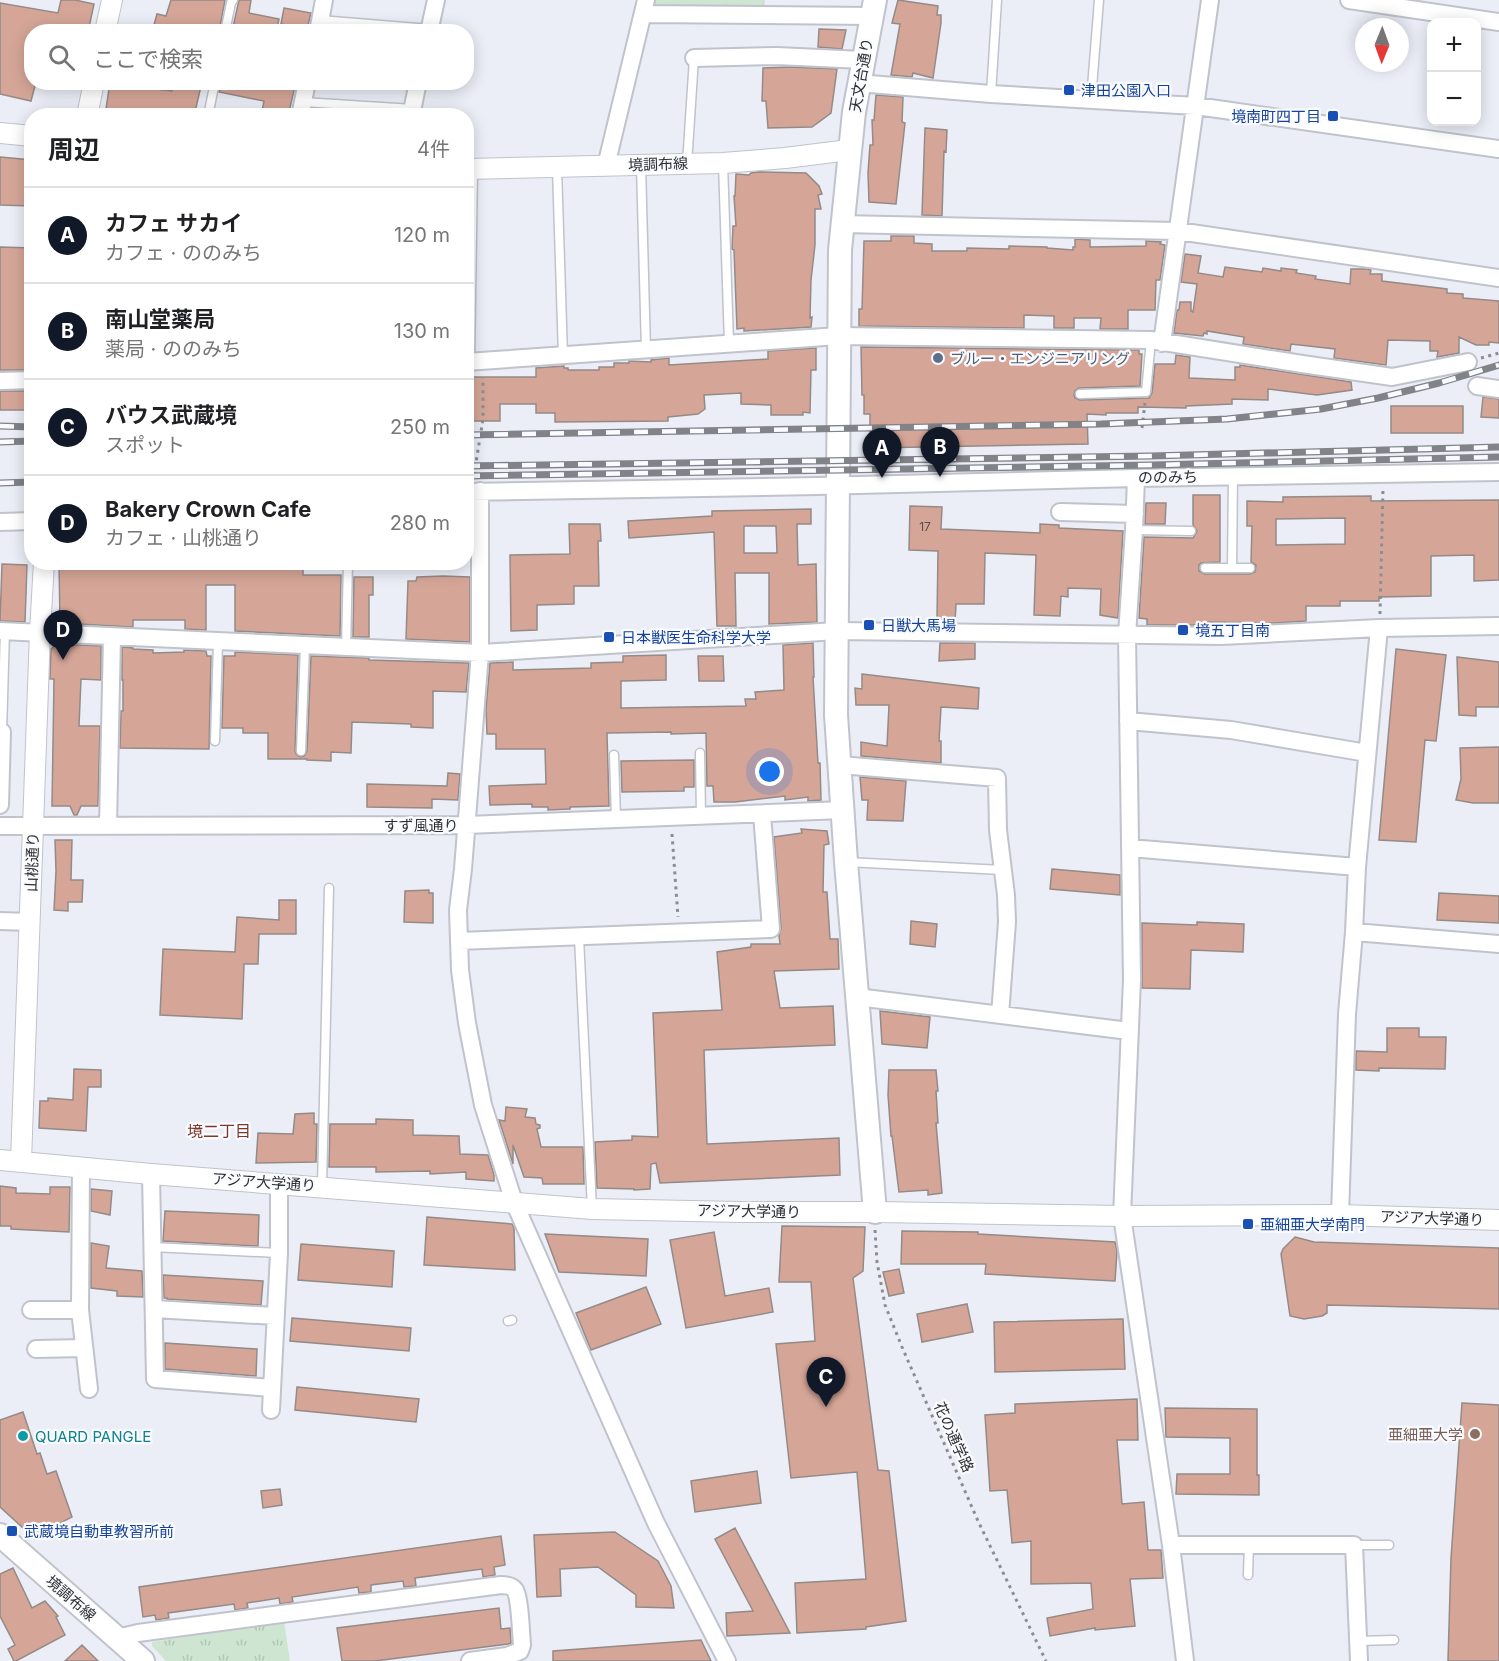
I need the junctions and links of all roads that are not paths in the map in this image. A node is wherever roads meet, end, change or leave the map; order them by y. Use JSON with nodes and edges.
{"nodes":[{"id":1,"x":112,"y":0,"type":"edge"},
{"id":2,"x":233,"y":0,"type":"edge"},
{"id":3,"x":324,"y":0,"type":"edge"},
{"id":4,"x":436,"y":0,"type":"edge"},
{"id":5,"x":998,"y":0,"type":"edge"},
{"id":6,"x":1099,"y":0,"type":"edge"},
{"id":7,"x":1210,"y":0,"type":"edge"},
{"id":8,"x":1349,"y":0,"type":"edge"},
{"id":9,"x":644,"y":7,"type":"edge"},
{"id":10,"x":873,"y":8,"type":"edge"},
{"id":11,"x":1499,"y":22,"type":"edge"},
{"id":12,"x":107,"y":24,"type":"edge"},
{"id":13,"x":227,"y":24,"type":"edge"},
{"id":14,"x":319,"y":24,"type":"edge"},
{"id":15,"x":430,"y":24,"type":"edge"},
{"id":16,"x":694,"y":58,"type":"joint"},
{"id":17,"x":863,"y":60,"type":"junction"},
{"id":18,"x":858,"y":83,"type":"junction"},
{"id":19,"x":92,"y":90,"type":"edge"},
{"id":20,"x":213,"y":90,"type":"edge"},
{"id":21,"x":306,"y":90,"type":"edge"},
{"id":22,"x":416,"y":90,"type":"edge"},
{"id":23,"x":991,"y":94,"type":"junction"},
{"id":24,"x":1091,"y":101,"type":"junction"},
{"id":25,"x":1196,"y":106,"type":"junction"},
{"id":26,"x":89,"y":108,"type":"edge"},
{"id":27,"x":210,"y":108,"type":"edge"},
{"id":28,"x":302,"y":108,"type":"edge"},
{"id":29,"x":413,"y":108,"type":"edge"},
{"id":30,"x":0,"y":133,"type":"edge"},
{"id":31,"x":24,"y":135,"type":"edge"},
{"id":32,"x":1499,"y":149,"type":"edge"},
{"id":33,"x":849,"y":150,"type":"junction"},
{"id":34,"x":723,"y":163,"type":"junction"},
{"id":35,"x":687,"y":164,"type":"junction"},
{"id":36,"x":640,"y":165,"type":"junction"},
{"id":37,"x":606,"y":166,"type":"junction"},
{"id":38,"x":557,"y":167,"type":"junction"},
{"id":39,"x":474,"y":170,"type":"edge"},
{"id":40,"x":842,"y":224,"type":"junction"},
{"id":41,"x":1178,"y":231,"type":"junction"},
{"id":42,"x":1499,"y":278,"type":"edge"},
{"id":43,"x":839,"y":336,"type":"junction"},
{"id":44,"x":1157,"y":341,"type":"junction"},
{"id":45,"x":729,"y":343,"type":"junction"},
{"id":46,"x":646,"y":350,"type":"junction"},
{"id":47,"x":563,"y":356,"type":"junction"},
{"id":48,"x":474,"y":362,"type":"edge"},
{"id":49,"x":1468,"y":362,"type":"dead end"},
{"id":50,"x":24,"y":380,"type":"edge"},
{"id":51,"x":0,"y":381,"type":"edge"},
{"id":52,"x":1478,"y":386,"type":"dead end"},
{"id":53,"x":1499,"y":388,"type":"edge"},
{"id":54,"x":1080,"y":394,"type":"dead end"},
{"id":55,"x":1499,"y":472,"type":"edge"},
{"id":56,"x":1233,"y":476,"type":"junction"},
{"id":57,"x":1136,"y":478,"type":"junction"},
{"id":58,"x":838,"y":486,"type":"junction"},
{"id":59,"x":474,"y":492,"type":"edge"},
{"id":60,"x":1060,"y":512,"type":"dead end"},
{"id":61,"x":474,"y":515,"type":"edge"},
{"id":62,"x":24,"y":521,"type":"edge"},
{"id":63,"x":0,"y":522,"type":"edge"},
{"id":64,"x":1135,"y":522,"type":"junction"},
{"id":65,"x":1191,"y":531,"type":"dead end"},
{"id":66,"x":1205,"y":568,"type":"dead end"},
{"id":67,"x":1232,"y":568,"type":"junction"},
{"id":68,"x":1250,"y":568,"type":"dead end"},
{"id":69,"x":44,"y":570,"type":"edge"},
{"id":70,"x":348,"y":570,"type":"edge"},
{"id":71,"x":1499,"y":626,"type":"edge"},
{"id":72,"x":1379,"y":628,"type":"junction"},
{"id":73,"x":2,"y":631,"type":"edge"},
{"id":74,"x":837,"y":631,"type":"junction"},
{"id":75,"x":40,"y":632,"type":"junction"},
{"id":76,"x":1126,"y":635,"type":"junction"},
{"id":77,"x":112,"y":637,"type":"junction"},
{"id":78,"x":218,"y":642,"type":"junction"},
{"id":79,"x":305,"y":646,"type":"junction"},
{"id":80,"x":346,"y":647,"type":"junction"},
{"id":81,"x":480,"y":653,"type":"junction"},
{"id":82,"x":1128,"y":721,"type":"junction"},
{"id":83,"x":1,"y":732,"type":"edge"},
{"id":84,"x":215,"y":741,"type":"dead end"},
{"id":85,"x":300,"y":751,"type":"dead end"},
{"id":86,"x":700,"y":753,"type":"dead end"},
{"id":87,"x":1367,"y":753,"type":"junction"},
{"id":88,"x":614,"y":755,"type":"dead end"},
{"id":89,"x":840,"y":765,"type":"junction"},
{"id":90,"x":0,"y":805,"type":"edge"},
{"id":91,"x":843,"y":810,"type":"junction"},
{"id":92,"x":762,"y":814,"type":"junction"},
{"id":93,"x":701,"y":816,"type":"junction"},
{"id":94,"x":616,"y":819,"type":"junction"},
{"id":95,"x":467,"y":825,"type":"junction"},
{"id":96,"x":0,"y":826,"type":"edge"},
{"id":97,"x":34,"y":826,"type":"junction"},
{"id":98,"x":108,"y":826,"type":"junction"},
{"id":99,"x":1130,"y":848,"type":"junction"},
{"id":100,"x":846,"y":862,"type":"junction"},
{"id":101,"x":1357,"y":867,"type":"junction"},
{"id":102,"x":1002,"y":870,"type":"junction"},
{"id":103,"x":329,"y":888,"type":"dead end"},
{"id":104,"x":0,"y":921,"type":"edge"},
{"id":105,"x":30,"y":922,"type":"junction"},
{"id":106,"x":1354,"y":932,"type":"junction"},
{"id":107,"x":579,"y":937,"type":"junction"},
{"id":108,"x":459,"y":941,"type":"junction"},
{"id":109,"x":1499,"y":944,"type":"edge"},
{"id":110,"x":857,"y":997,"type":"junction"},
{"id":111,"x":1000,"y":1015,"type":"junction"},
{"id":112,"x":1129,"y":1031,"type":"junction"},
{"id":113,"x":0,"y":1160,"type":"edge"},
{"id":114,"x":21,"y":1161,"type":"junction"},
{"id":115,"x":81,"y":1167,"type":"junction"},
{"id":116,"x":151,"y":1173,"type":"junction"},
{"id":117,"x":279,"y":1182,"type":"junction"},
{"id":118,"x":322,"y":1186,"type":"junction"},
{"id":119,"x":514,"y":1202,"type":"junction"},
{"id":120,"x":592,"y":1209,"type":"junction"},
{"id":121,"x":875,"y":1212,"type":"junction"},
{"id":122,"x":1340,"y":1215,"type":"junction"},
{"id":123,"x":1122,"y":1216,"type":"junction"},
{"id":124,"x":1499,"y":1220,"type":"edge"},
{"id":125,"x":152,"y":1247,"type":"junction"},
{"id":126,"x":279,"y":1253,"type":"junction"},
{"id":127,"x":154,"y":1309,"type":"junction"},
{"id":128,"x":30,"y":1310,"type":"dead end"},
{"id":129,"x":80,"y":1311,"type":"junction"},
{"id":130,"x":275,"y":1316,"type":"junction"},
{"id":131,"x":84,"y":1348,"type":"junction"},
{"id":132,"x":36,"y":1349,"type":"dead end"},
{"id":133,"x":272,"y":1388,"type":"junction"},
{"id":134,"x":89,"y":1389,"type":"dead end"},
{"id":135,"x":271,"y":1410,"type":"dead end"},
{"id":136,"x":0,"y":1535,"type":"edge"},
{"id":137,"x":1249,"y":1544,"type":"junction"},
{"id":138,"x":1171,"y":1545,"type":"junction"},
{"id":139,"x":1354,"y":1545,"type":"junction"},
{"id":140,"x":1389,"y":1545,"type":"dead end"},
{"id":141,"x":1248,"y":1575,"type":"dead end"},
{"id":142,"x":117,"y":1638,"type":"junction"},
{"id":143,"x":1394,"y":1640,"type":"dead end"},
{"id":144,"x":1358,"y":1641,"type":"junction"},
{"id":145,"x":143,"y":1661,"type":"edge"},
{"id":146,"x":470,"y":1661,"type":"edge"},
{"id":147,"x":727,"y":1661,"type":"edge"},
{"id":148,"x":1185,"y":1661,"type":"edge"},
{"id":149,"x":1359,"y":1661,"type":"edge"}],
"edges":[{"from":1,"to":12,"type":"street"},
{"from":2,"to":13,"type":"lane"},
{"from":3,"to":14,"type":"street"},
{"from":4,"to":15,"type":"street"},
{"from":5,"to":23,"type":"lane"},
{"from":6,"to":24,"type":"lane"},
{"from":7,"to":25,"type":"street"},
{"from":8,"to":11,"type":"street"},
{"from":9,"to":10,"type":"street"},
{"from":9,"to":37,"type":"street"},
{"from":10,"to":17,"type":"main road","name":"天文台通り"},
{"from":16,"to":17,"type":"street"},
{"from":16,"to":35,"type":"lane"},
{"from":17,"to":18,"type":"main road","name":"天文台通り"},
{"from":18,"to":23,"type":"street"},
{"from":18,"to":33,"type":"main road","name":"天文台通り"},
{"from":19,"to":26,"type":"street"},
{"from":20,"to":27,"type":"lane"},
{"from":21,"to":28,"type":"street"},
{"from":22,"to":29,"type":"street"},
{"from":23,"to":24,"type":"street"},
{"from":24,"to":25,"type":"street"},
{"from":25,"to":32,"type":"street"},
{"from":25,"to":41,"type":"street"},
{"from":30,"to":31,"type":"street"},
{"from":33,"to":34,"type":"street","name":"境調布線"},
{"from":33,"to":40,"type":"main road","name":"天文台通り"},
{"from":34,"to":35,"type":"street","name":"境調布線"},
{"from":34,"to":45,"type":"lane"},
{"from":35,"to":36,"type":"street","name":"境調布線"},
{"from":36,"to":37,"type":"street","name":"境調布線"},
{"from":36,"to":46,"type":"lane"},
{"from":37,"to":38,"type":"street","name":"境調布線"},
{"from":38,"to":39,"type":"street","name":"境調布線"},
{"from":38,"to":47,"type":"lane"},
{"from":40,"to":41,"type":"street"},
{"from":40,"to":43,"type":"main road","name":"天文台通り"},
{"from":41,"to":42,"type":"street"},
{"from":41,"to":44,"type":"street"},
{"from":43,"to":44,"type":"street"},
{"from":43,"to":45,"type":"street"},
{"from":43,"to":58,"type":"main road","name":"天文台通り"},
{"from":44,"to":49,"type":"street"},
{"from":44,"to":54,"type":"lane"},
{"from":45,"to":46,"type":"street"},
{"from":46,"to":47,"type":"street"},
{"from":47,"to":48,"type":"street"},
{"from":50,"to":51,"type":"street"},
{"from":52,"to":53,"type":"street"},
{"from":55,"to":56,"type":"street","name":"ののみち"},
{"from":56,"to":57,"type":"street","name":"ののみち"},
{"from":56,"to":67,"type":"lane"},
{"from":57,"to":58,"type":"street","name":"ののみち"},
{"from":57,"to":64,"type":"street"},
{"from":58,"to":59,"type":"street","name":"ののみち"},
{"from":58,"to":74,"type":"main road","name":"天文台通り"},
{"from":60,"to":64,"type":"street"},
{"from":61,"to":81,"type":"street"},
{"from":62,"to":63,"type":"street"},
{"from":64,"to":65,"type":"lane"},
{"from":64,"to":76,"type":"street"},
{"from":66,"to":67,"type":"lane"},
{"from":67,"to":68,"type":"lane"},
{"from":69,"to":75,"type":"street","name":"山桃通り"},
{"from":70,"to":80,"type":"lane"},
{"from":71,"to":72,"type":"street"},
{"from":72,"to":76,"type":"street"},
{"from":72,"to":87,"type":"street"},
{"from":73,"to":75,"type":"street"},
{"from":73,"to":83,"type":"lane"},
{"from":74,"to":76,"type":"street"},
{"from":74,"to":81,"type":"street"},
{"from":74,"to":89,"type":"main road","name":"天文台通り"},
{"from":75,"to":77,"type":"street"},
{"from":75,"to":97,"type":"street","name":"山桃通り"},
{"from":76,"to":82,"type":"street"},
{"from":77,"to":78,"type":"street"},
{"from":77,"to":98,"type":"street"},
{"from":78,"to":79,"type":"street"},
{"from":78,"to":84,"type":"lane"},
{"from":79,"to":80,"type":"street"},
{"from":79,"to":85,"type":"lane"},
{"from":80,"to":81,"type":"street"},
{"from":81,"to":95,"type":"street"},
{"from":82,"to":87,"type":"street"},
{"from":82,"to":99,"type":"street"},
{"from":83,"to":90,"type":"street"},
{"from":86,"to":93,"type":"lane"},
{"from":87,"to":101,"type":"street"},
{"from":88,"to":94,"type":"lane"},
{"from":89,"to":91,"type":"main road","name":"天文台通り"},
{"from":89,"to":102,"type":"street"},
{"from":91,"to":92,"type":"street","name":"すず風通り"},
{"from":91,"to":100,"type":"main road","name":"天文台通り"},
{"from":92,"to":93,"type":"street","name":"すず風通り"},
{"from":92,"to":107,"type":"street"},
{"from":93,"to":94,"type":"street","name":"すず風通り"},
{"from":94,"to":95,"type":"street","name":"すず風通り"},
{"from":95,"to":98,"type":"street","name":"すず風通り"},
{"from":95,"to":108,"type":"street"},
{"from":96,"to":97,"type":"street","name":"すず風通り"},
{"from":97,"to":98,"type":"street","name":"すず風通り"},
{"from":97,"to":105,"type":"street","name":"山桃通り"},
{"from":99,"to":101,"type":"street"},
{"from":99,"to":112,"type":"street"},
{"from":100,"to":102,"type":"lane"},
{"from":100,"to":110,"type":"main road","name":"天文台通り"},
{"from":101,"to":106,"type":"street"},
{"from":102,"to":111,"type":"street"},
{"from":103,"to":118,"type":"lane"},
{"from":104,"to":105,"type":"street"},
{"from":105,"to":114,"type":"street","name":"山桃通り"},
{"from":106,"to":109,"type":"street"},
{"from":106,"to":122,"type":"street"},
{"from":107,"to":108,"type":"street"},
{"from":107,"to":120,"type":"lane"},
{"from":108,"to":119,"type":"street"},
{"from":110,"to":111,"type":"street"},
{"from":110,"to":121,"type":"main road","name":"天文台通り"},
{"from":111,"to":112,"type":"street"},
{"from":112,"to":123,"type":"street"},
{"from":113,"to":114,"type":"street","name":"アジア大学通り"},
{"from":114,"to":115,"type":"street","name":"アジア大学通り"},
{"from":115,"to":116,"type":"street","name":"アジア大学通り"},
{"from":115,"to":129,"type":"street"},
{"from":116,"to":117,"type":"street","name":"アジア大学通り"},
{"from":116,"to":125,"type":"street"},
{"from":117,"to":118,"type":"street","name":"アジア大学通り"},
{"from":117,"to":126,"type":"street"},
{"from":118,"to":119,"type":"street","name":"アジア大学通り"},
{"from":119,"to":120,"type":"street","name":"アジア大学通り"},
{"from":119,"to":147,"type":"street"},
{"from":120,"to":121,"type":"street","name":"アジア大学通り"},
{"from":121,"to":123,"type":"street","name":"アジア大学通り"},
{"from":122,"to":123,"type":"street","name":"アジア大学通り"},
{"from":122,"to":124,"type":"street","name":"アジア大学通り"},
{"from":123,"to":138,"type":"street"},
{"from":125,"to":126,"type":"lane"},
{"from":125,"to":127,"type":"street"},
{"from":126,"to":130,"type":"street"},
{"from":127,"to":130,"type":"street"},
{"from":127,"to":133,"type":"street"},
{"from":128,"to":129,"type":"street"},
{"from":129,"to":131,"type":"street"},
{"from":130,"to":133,"type":"street"},
{"from":131,"to":132,"type":"street"},
{"from":131,"to":134,"type":"street"},
{"from":133,"to":135,"type":"street"},
{"from":136,"to":142,"type":"main road","name":"境調布線"},
{"from":137,"to":138,"type":"street"},
{"from":137,"to":139,"type":"street"},
{"from":137,"to":141,"type":"lane"},
{"from":138,"to":148,"type":"street"},
{"from":139,"to":140,"type":"lane"},
{"from":139,"to":144,"type":"street"},
{"from":142,"to":145,"type":"main road","name":"境調布線"},
{"from":142,"to":146,"type":"street"},
{"from":143,"to":144,"type":"lane"},
{"from":144,"to":149,"type":"street"}]}
